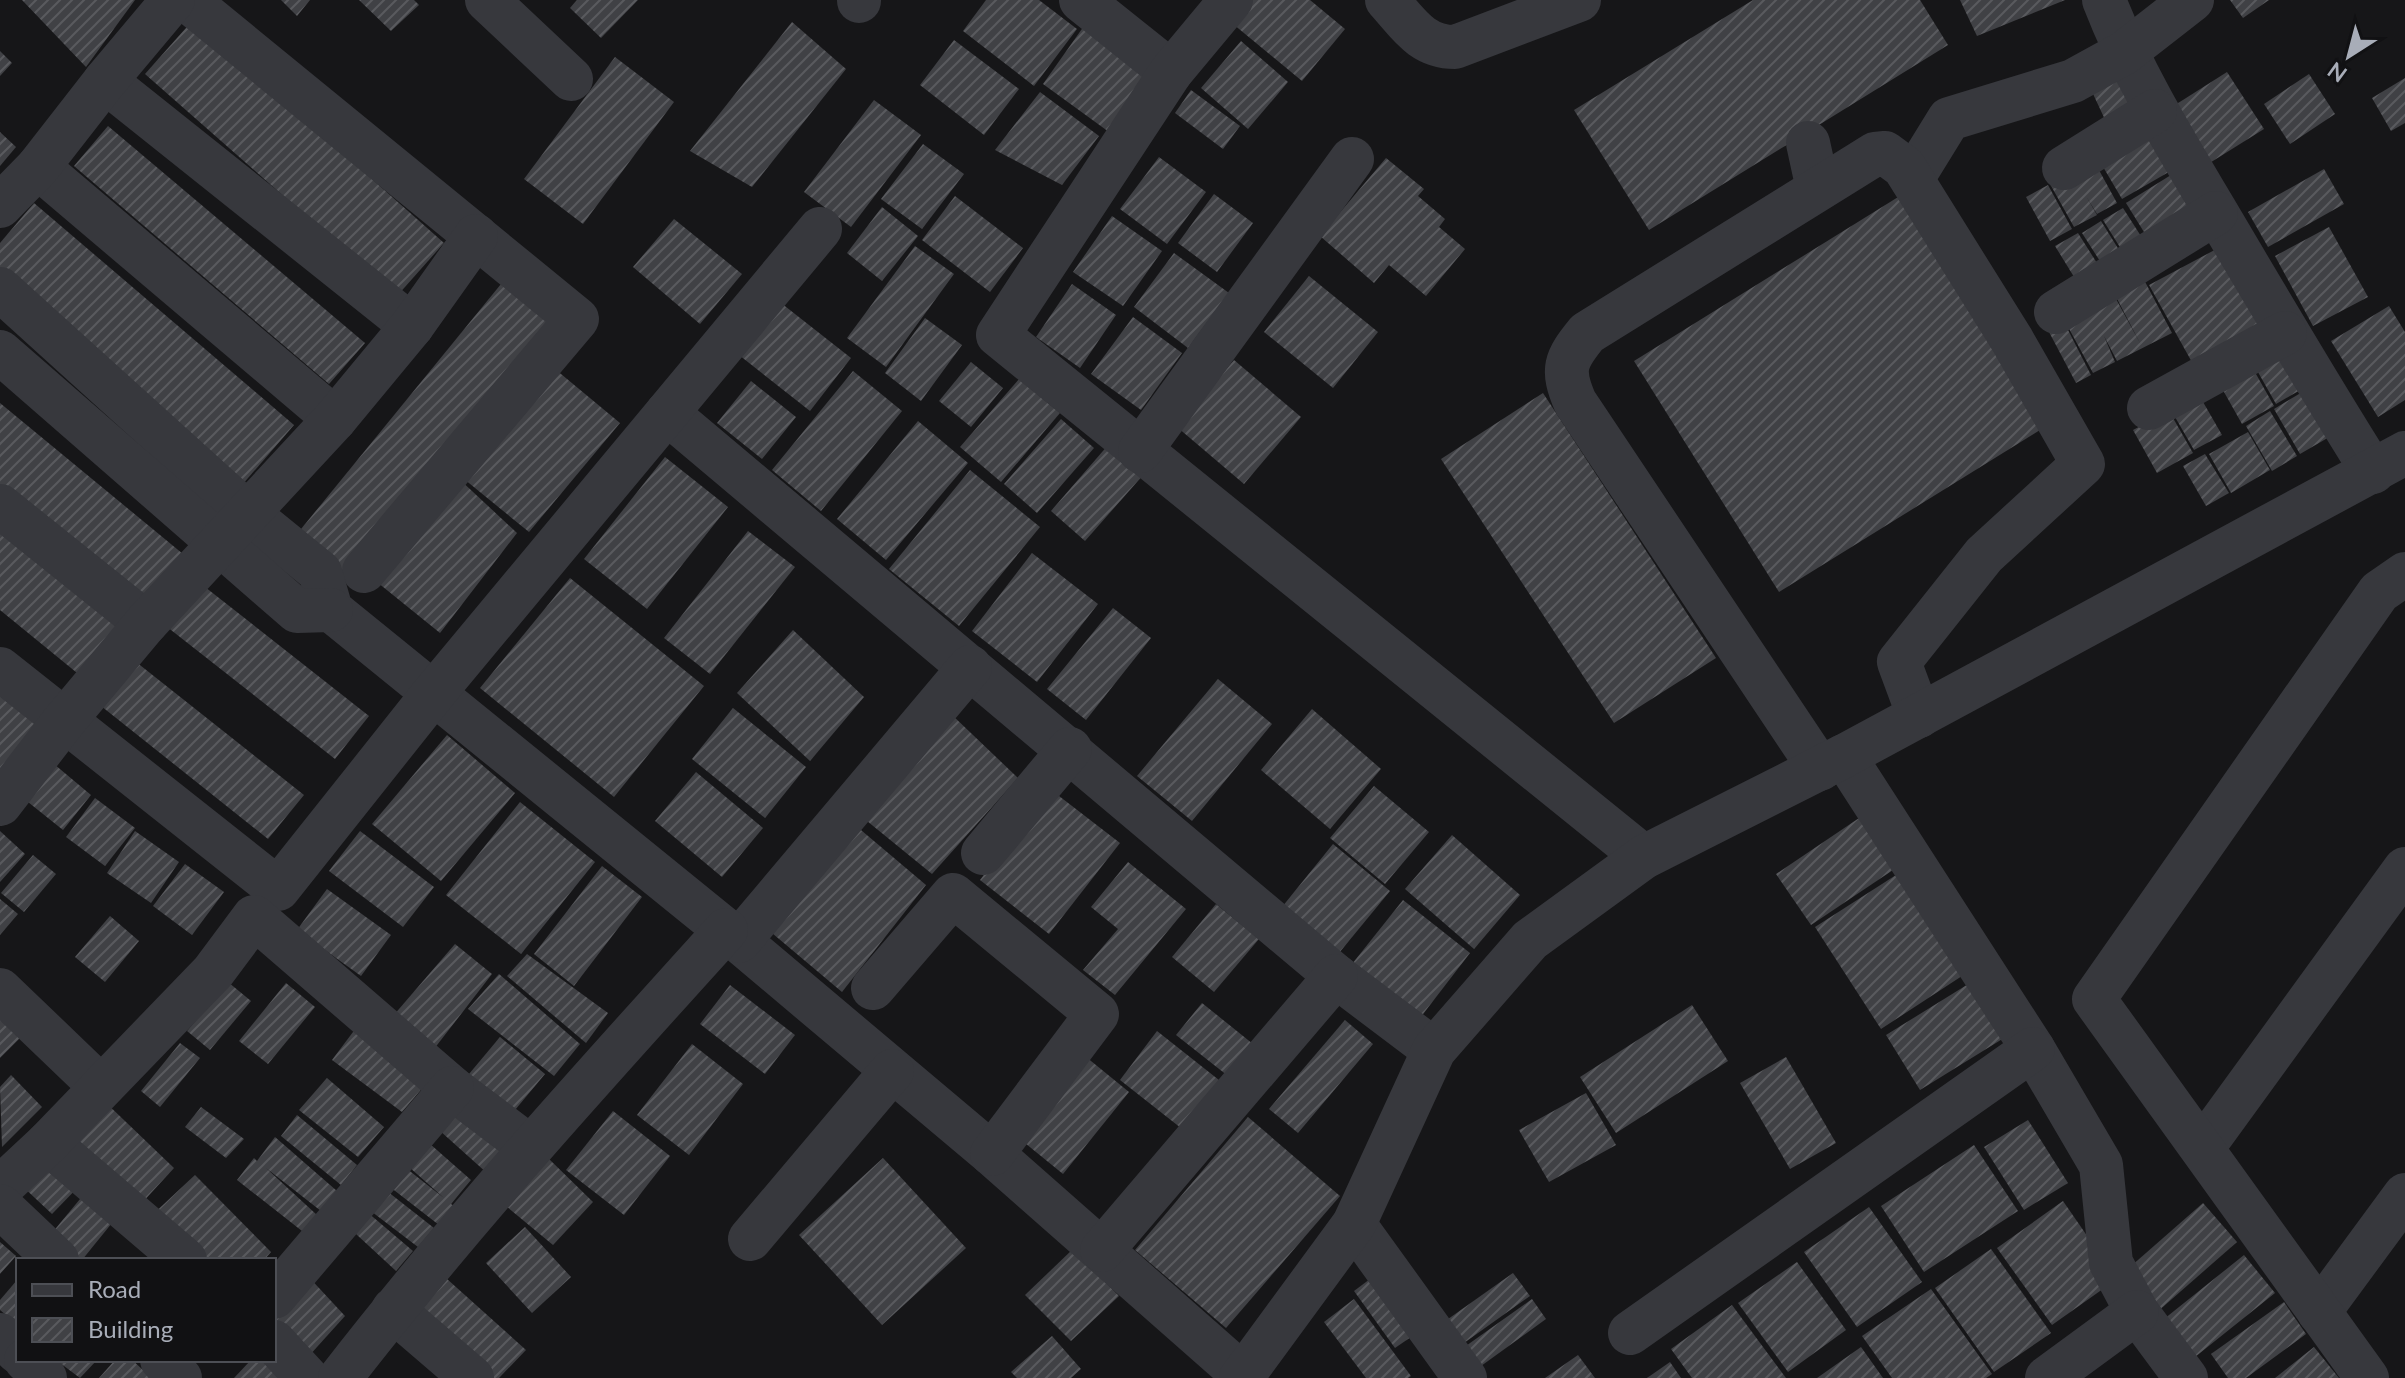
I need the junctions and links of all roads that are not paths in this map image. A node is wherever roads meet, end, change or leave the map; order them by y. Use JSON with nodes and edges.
{"nodes":[{"id":1,"x":173,"y":0,"type":"edge"},
{"id":2,"x":187,"y":0,"type":"edge"},
{"id":3,"x":487,"y":0,"type":"edge"},
{"id":4,"x":1081,"y":0,"type":"edge"},
{"id":5,"x":1231,"y":0,"type":"edge"},
{"id":6,"x":1387,"y":0,"type":"edge"},
{"id":7,"x":1579,"y":0,"type":"edge"},
{"id":8,"x":2104,"y":0,"type":"edge"},
{"id":9,"x":2192,"y":0,"type":"edge"},
{"id":10,"x":2124,"y":53,"type":"junction"},
{"id":11,"x":1171,"y":72,"type":"junction"},
{"id":12,"x":571,"y":79,"type":"dead end"},
{"id":13,"x":105,"y":81,"type":"junction"},
{"id":14,"x":2155,"y":111,"type":"junction"},
{"id":15,"x":1808,"y":143,"type":"dead end"},
{"id":16,"x":1352,"y":159,"type":"dead end"},
{"id":17,"x":38,"y":167,"type":"junction"},
{"id":18,"x":2064,"y":168,"type":"dead end"},
{"id":19,"x":1912,"y":179,"type":"junction"},
{"id":20,"x":1818,"y":189,"type":"junction"},
{"id":21,"x":0,"y":206,"type":"edge"},
{"id":22,"x":2216,"y":213,"type":"junction"},
{"id":23,"x":820,"y":229,"type":"dead end"},
{"id":24,"x":476,"y":236,"type":"junction"},
{"id":25,"x":0,"y":289,"type":"edge"},
{"id":26,"x":2056,"y":312,"type":"dead end"},
{"id":27,"x":412,"y":326,"type":"junction"},
{"id":28,"x":2285,"y":333,"type":"junction"},
{"id":29,"x":0,"y":352,"type":"edge"},
{"id":30,"x":2149,"y":408,"type":"dead end"},
{"id":31,"x":667,"y":413,"type":"junction"},
{"id":32,"x":335,"y":419,"type":"junction"},
{"id":33,"x":1140,"y":451,"type":"junction"},
{"id":34,"x":2389,"y":462,"type":"edge"},
{"id":35,"x":0,"y":506,"type":"edge"},
{"id":36,"x":232,"y":527,"type":"junction"},
{"id":37,"x":364,"y":571,"type":"dead end"},
{"id":38,"x":2405,"y":574,"type":"edge"},
{"id":39,"x":146,"y":623,"type":"junction"},
{"id":40,"x":970,"y":667,"type":"junction"},
{"id":41,"x":0,"y":669,"type":"edge"},
{"id":42,"x":433,"y":694,"type":"junction"},
{"id":43,"x":1919,"y":716,"type":"junction"},
{"id":44,"x":64,"y":721,"type":"junction"},
{"id":45,"x":1070,"y":749,"type":"junction"},
{"id":46,"x":1832,"y":763,"type":"junction"},
{"id":47,"x":0,"y":804,"type":"edge"},
{"id":48,"x":983,"y":853,"type":"dead end"},
{"id":49,"x":1644,"y":857,"type":"junction"},
{"id":50,"x":2405,"y":869,"type":"edge"},
{"id":51,"x":266,"y":903,"type":"junction"},
{"id":52,"x":732,"y":936,"type":"junction"},
{"id":53,"x":1336,"y":976,"type":"junction"},
{"id":54,"x":873,"y":988,"type":"dead end"},
{"id":55,"x":0,"y":990,"type":"edge"},
{"id":56,"x":2033,"y":1049,"type":"junction"},
{"id":57,"x":1434,"y":1050,"type":"junction"},
{"id":58,"x":892,"y":1071,"type":"junction"},
{"id":59,"x":101,"y":1087,"type":"junction"},
{"id":60,"x":452,"y":1088,"type":"junction"},
{"id":61,"x":48,"y":1143,"type":"junction"},
{"id":62,"x":530,"y":1147,"type":"junction"},
{"id":63,"x":2203,"y":1147,"type":"junction"},
{"id":64,"x":992,"y":1154,"type":"junction"},
{"id":65,"x":0,"y":1188,"type":"edge"},
{"id":66,"x":2405,"y":1195,"type":"edge"},
{"id":67,"x":0,"y":1206,"type":"edge"},
{"id":68,"x":1354,"y":1224,"type":"junction"},
{"id":69,"x":750,"y":1239,"type":"dead end"},
{"id":70,"x":1102,"y":1250,"type":"junction"},
{"id":71,"x":55,"y":1258,"type":"edge"},
{"id":72,"x":183,"y":1258,"type":"edge"},
{"id":73,"x":276,"y":1295,"type":"edge"},
{"id":74,"x":393,"y":1310,"type":"junction"},
{"id":75,"x":2137,"y":1312,"type":"junction"},
{"id":76,"x":2319,"y":1312,"type":"junction"},
{"id":77,"x":1630,"y":1333,"type":"dead end"},
{"id":78,"x":0,"y":1335,"type":"edge"},
{"id":79,"x":276,"y":1344,"type":"edge"},
{"id":80,"x":16,"y":1350,"type":"edge"},
{"id":81,"x":28,"y":1362,"type":"edge"},
{"id":82,"x":164,"y":1362,"type":"edge"},
{"id":83,"x":1242,"y":1377,"type":"edge"},
{"id":84,"x":45,"y":1378,"type":"edge"},
{"id":85,"x":180,"y":1378,"type":"edge"},
{"id":86,"x":307,"y":1378,"type":"edge"},
{"id":87,"x":340,"y":1378,"type":"edge"},
{"id":88,"x":472,"y":1378,"type":"edge"},
{"id":89,"x":1465,"y":1378,"type":"edge"},
{"id":90,"x":2047,"y":1378,"type":"edge"},
{"id":91,"x":2186,"y":1378,"type":"edge"},
{"id":92,"x":2367,"y":1378,"type":"edge"}],
"edges":[{"from":1,"to":13,"type":"street"},
{"from":2,"to":24,"type":"street"},
{"from":3,"to":12,"type":"street"},
{"from":4,"to":11,"type":"street"},
{"from":5,"to":11,"type":"street"},
{"from":6,"to":7,"type":"street"},
{"from":8,"to":10,"type":"street"},
{"from":9,"to":10,"type":"street"},
{"from":10,"to":14,"type":"street"},
{"from":10,"to":19,"type":"street"},
{"from":11,"to":33,"type":"street"},
{"from":13,"to":17,"type":"street"},
{"from":13,"to":27,"type":"street"},
{"from":14,"to":18,"type":"street"},
{"from":14,"to":22,"type":"street"},
{"from":15,"to":20,"type":"street"},
{"from":16,"to":33,"type":"street"},
{"from":17,"to":21,"type":"street"},
{"from":17,"to":32,"type":"street"},
{"from":19,"to":20,"type":"street"},
{"from":19,"to":43,"type":"street"},
{"from":20,"to":46,"type":"street"},
{"from":22,"to":26,"type":"street"},
{"from":22,"to":28,"type":"street"},
{"from":23,"to":31,"type":"street"},
{"from":24,"to":27,"type":"street"},
{"from":24,"to":37,"type":"street"},
{"from":25,"to":36,"type":"street"},
{"from":27,"to":32,"type":"street"},
{"from":28,"to":30,"type":"street"},
{"from":28,"to":34,"type":"street"},
{"from":29,"to":36,"type":"street"},
{"from":31,"to":40,"type":"street"},
{"from":31,"to":42,"type":"street"},
{"from":32,"to":36,"type":"street"},
{"from":33,"to":49,"type":"street"},
{"from":34,"to":43,"type":"street"},
{"from":35,"to":39,"type":"street"},
{"from":36,"to":39,"type":"street"},
{"from":36,"to":42,"type":"street"},
{"from":38,"to":63,"type":"street"},
{"from":39,"to":44,"type":"street"},
{"from":40,"to":45,"type":"street"},
{"from":40,"to":52,"type":"street"},
{"from":41,"to":44,"type":"street"},
{"from":42,"to":51,"type":"street"},
{"from":42,"to":52,"type":"street"},
{"from":43,"to":46,"type":"street"},
{"from":44,"to":47,"type":"street"},
{"from":44,"to":51,"type":"street"},
{"from":45,"to":48,"type":"street"},
{"from":45,"to":53,"type":"street"},
{"from":46,"to":49,"type":"street"},
{"from":46,"to":56,"type":"street"},
{"from":49,"to":57,"type":"street"},
{"from":50,"to":63,"type":"street"},
{"from":51,"to":59,"type":"street"},
{"from":51,"to":60,"type":"street"},
{"from":52,"to":58,"type":"street"},
{"from":52,"to":62,"type":"street"},
{"from":53,"to":57,"type":"street"},
{"from":53,"to":70,"type":"street"},
{"from":54,"to":64,"type":"street"},
{"from":55,"to":59,"type":"street"},
{"from":56,"to":75,"type":"street"},
{"from":56,"to":77,"type":"street"},
{"from":57,"to":68,"type":"street"},
{"from":58,"to":64,"type":"street"},
{"from":58,"to":69,"type":"street"},
{"from":59,"to":61,"type":"street"},
{"from":60,"to":62,"type":"street"},
{"from":60,"to":73,"type":"street"},
{"from":61,"to":65,"type":"street"},
{"from":61,"to":72,"type":"street"},
{"from":62,"to":74,"type":"street"},
{"from":63,"to":76,"type":"street"},
{"from":64,"to":70,"type":"street"},
{"from":66,"to":76,"type":"street"},
{"from":67,"to":71,"type":"street"},
{"from":68,"to":83,"type":"street"},
{"from":68,"to":89,"type":"street"},
{"from":70,"to":83,"type":"street"},
{"from":74,"to":87,"type":"street"},
{"from":74,"to":88,"type":"street"},
{"from":75,"to":90,"type":"street"},
{"from":75,"to":91,"type":"street"},
{"from":76,"to":92,"type":"street"},
{"from":78,"to":80,"type":"street"},
{"from":79,"to":86,"type":"street"},
{"from":81,"to":84,"type":"street"},
{"from":82,"to":85,"type":"street"}]}
